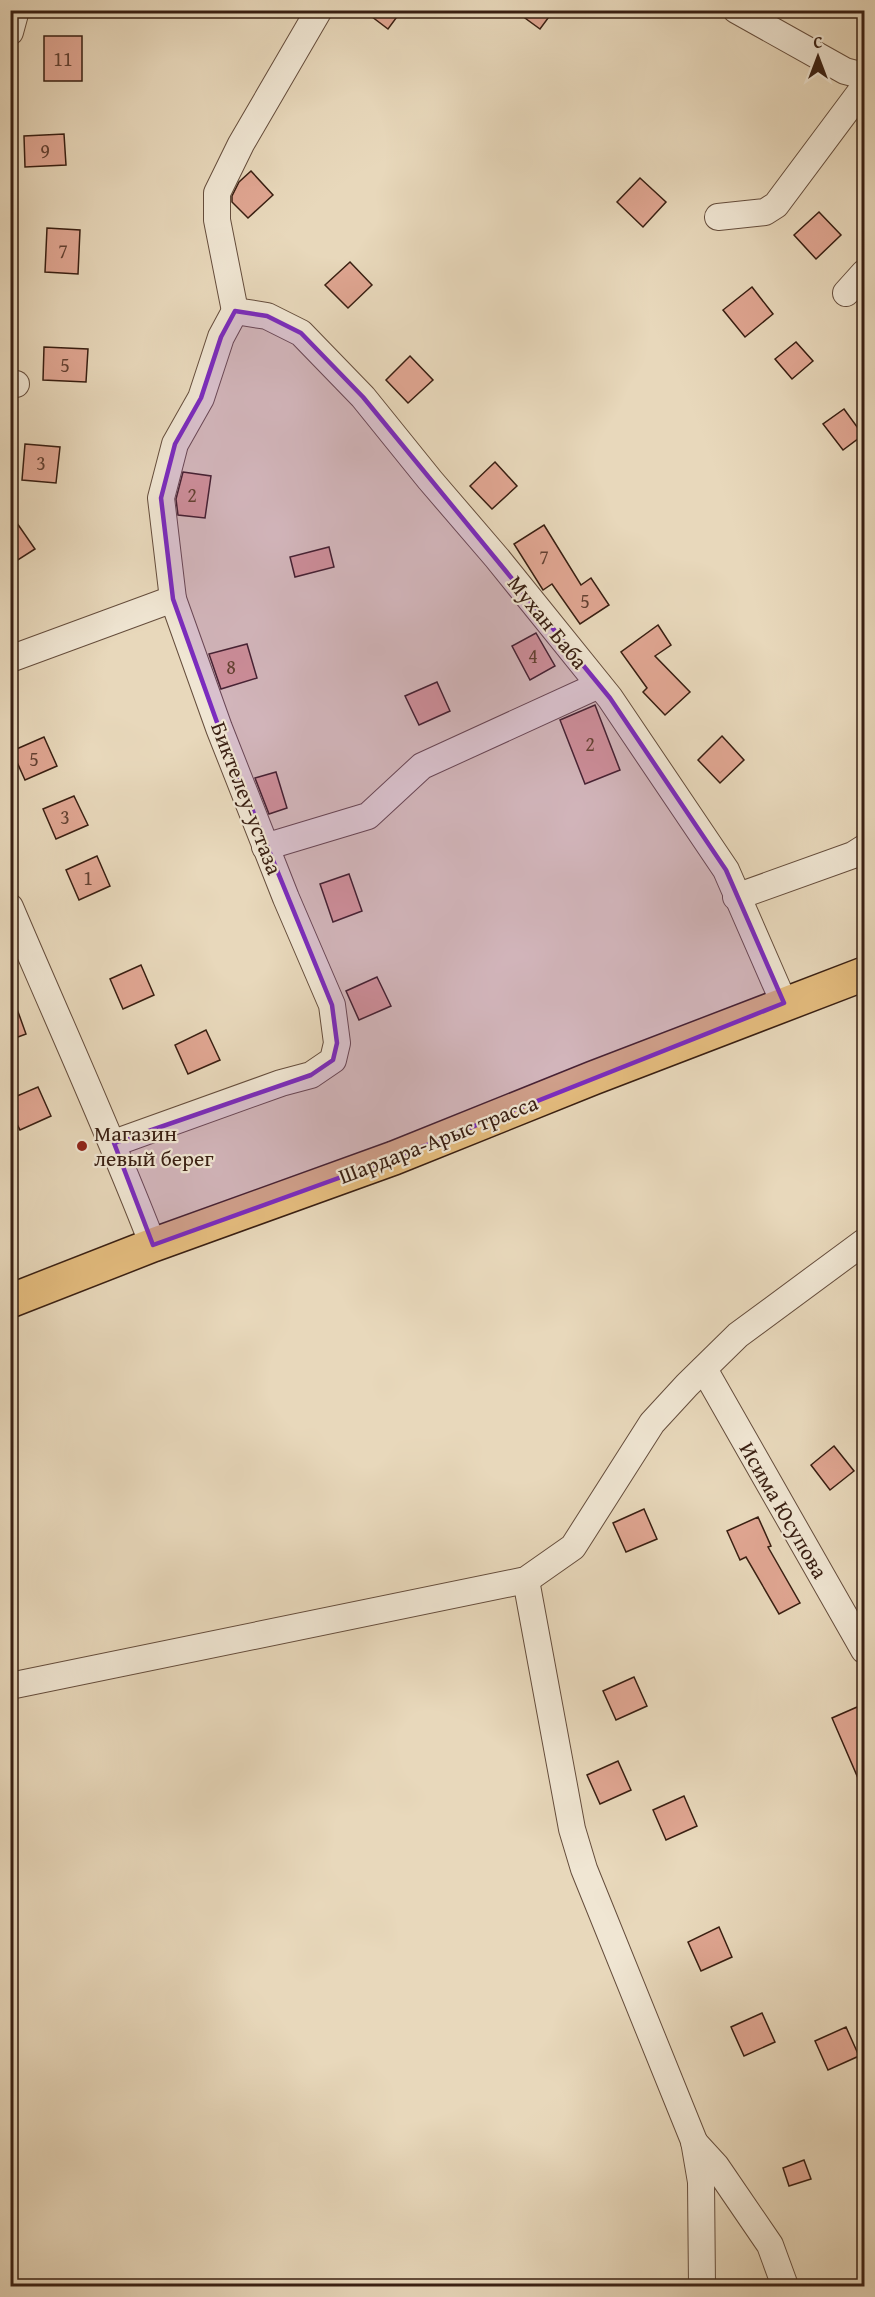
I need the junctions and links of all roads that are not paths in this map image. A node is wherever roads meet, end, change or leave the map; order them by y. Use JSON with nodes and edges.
{"nodes":[{"id":1,"x":16,"y":10,"type":"edge"},
{"id":2,"x":319,"y":10,"type":"edge"},
{"id":3,"x":736,"y":10,"type":"edge"},
{"id":4,"x":10,"y":32,"type":"edge"},
{"id":5,"x":864,"y":76,"type":"edge"},
{"id":6,"x":864,"y":87,"type":"edge"},
{"id":7,"x":718,"y":217,"type":"dead end"},
{"id":8,"x":864,"y":273,"type":"edge"},
{"id":9,"x":846,"y":293,"type":"dead end"},
{"id":10,"x":235,"y":311,"type":"junction"},
{"id":11,"x":173,"y":599,"type":"junction"},
{"id":12,"x":10,"y":659,"type":"edge"},
{"id":13,"x":599,"y":685,"type":"junction"},
{"id":14,"x":266,"y":847,"type":"junction"},
{"id":15,"x":864,"y":848,"type":"edge"},
{"id":16,"x":736,"y":897,"type":"junction"},
{"id":17,"x":10,"y":907,"type":"edge"},
{"id":18,"x":864,"y":974,"type":"edge"},
{"id":19,"x":784,"y":1003,"type":"junction"},
{"id":20,"x":114,"y":1143,"type":"junction"},
{"id":21,"x":864,"y":1242,"type":"edge"},
{"id":22,"x":153,"y":1245,"type":"junction"},
{"id":23,"x":10,"y":1301,"type":"edge"},
{"id":24,"x":704,"y":1369,"type":"junction"},
{"id":25,"x":526,"y":1580,"type":"junction"},
{"id":26,"x":864,"y":1650,"type":"edge"},
{"id":27,"x":10,"y":1686,"type":"edge"},
{"id":28,"x":694,"y":2141,"type":"junction"},
{"id":29,"x":702,"y":2286,"type":"edge"},
{"id":30,"x":785,"y":2286,"type":"edge"}],
"edges":[{"from":1,"to":4,"type":"street"},
{"from":2,"to":10,"type":"street"},
{"from":3,"to":5,"type":"street"},
{"from":6,"to":7,"type":"street"},
{"from":8,"to":9,"type":"street"},
{"from":10,"to":11,"type":"street","name":"Биктелеу-устаза"},
{"from":10,"to":13,"type":"street","name":"Мухан Баба"},
{"from":11,"to":12,"type":"street"},
{"from":11,"to":14,"type":"street","name":"Биктелеу-устаза"},
{"from":13,"to":14,"type":"street"},
{"from":13,"to":16,"type":"street","name":"Мухан Баба"},
{"from":14,"to":20,"type":"street","name":"Биктелеу-устаза"},
{"from":15,"to":16,"type":"street"},
{"from":16,"to":19,"type":"street","name":"Мухан Баба"},
{"from":17,"to":20,"type":"street"},
{"from":18,"to":19,"type":"main road","name":"Шардара-Арыс трасса"},
{"from":19,"to":22,"type":"main road","name":"Шардара-Арыс трасса"},
{"from":20,"to":22,"type":"street"},
{"from":21,"to":24,"type":"street"},
{"from":22,"to":23,"type":"main road","name":"Шардара-Арыс трасса"},
{"from":24,"to":25,"type":"street"},
{"from":24,"to":26,"type":"street","name":"Исима Юсупова"},
{"from":25,"to":27,"type":"street"},
{"from":25,"to":28,"type":"street"},
{"from":28,"to":29,"type":"street"},
{"from":28,"to":30,"type":"street"}]}
